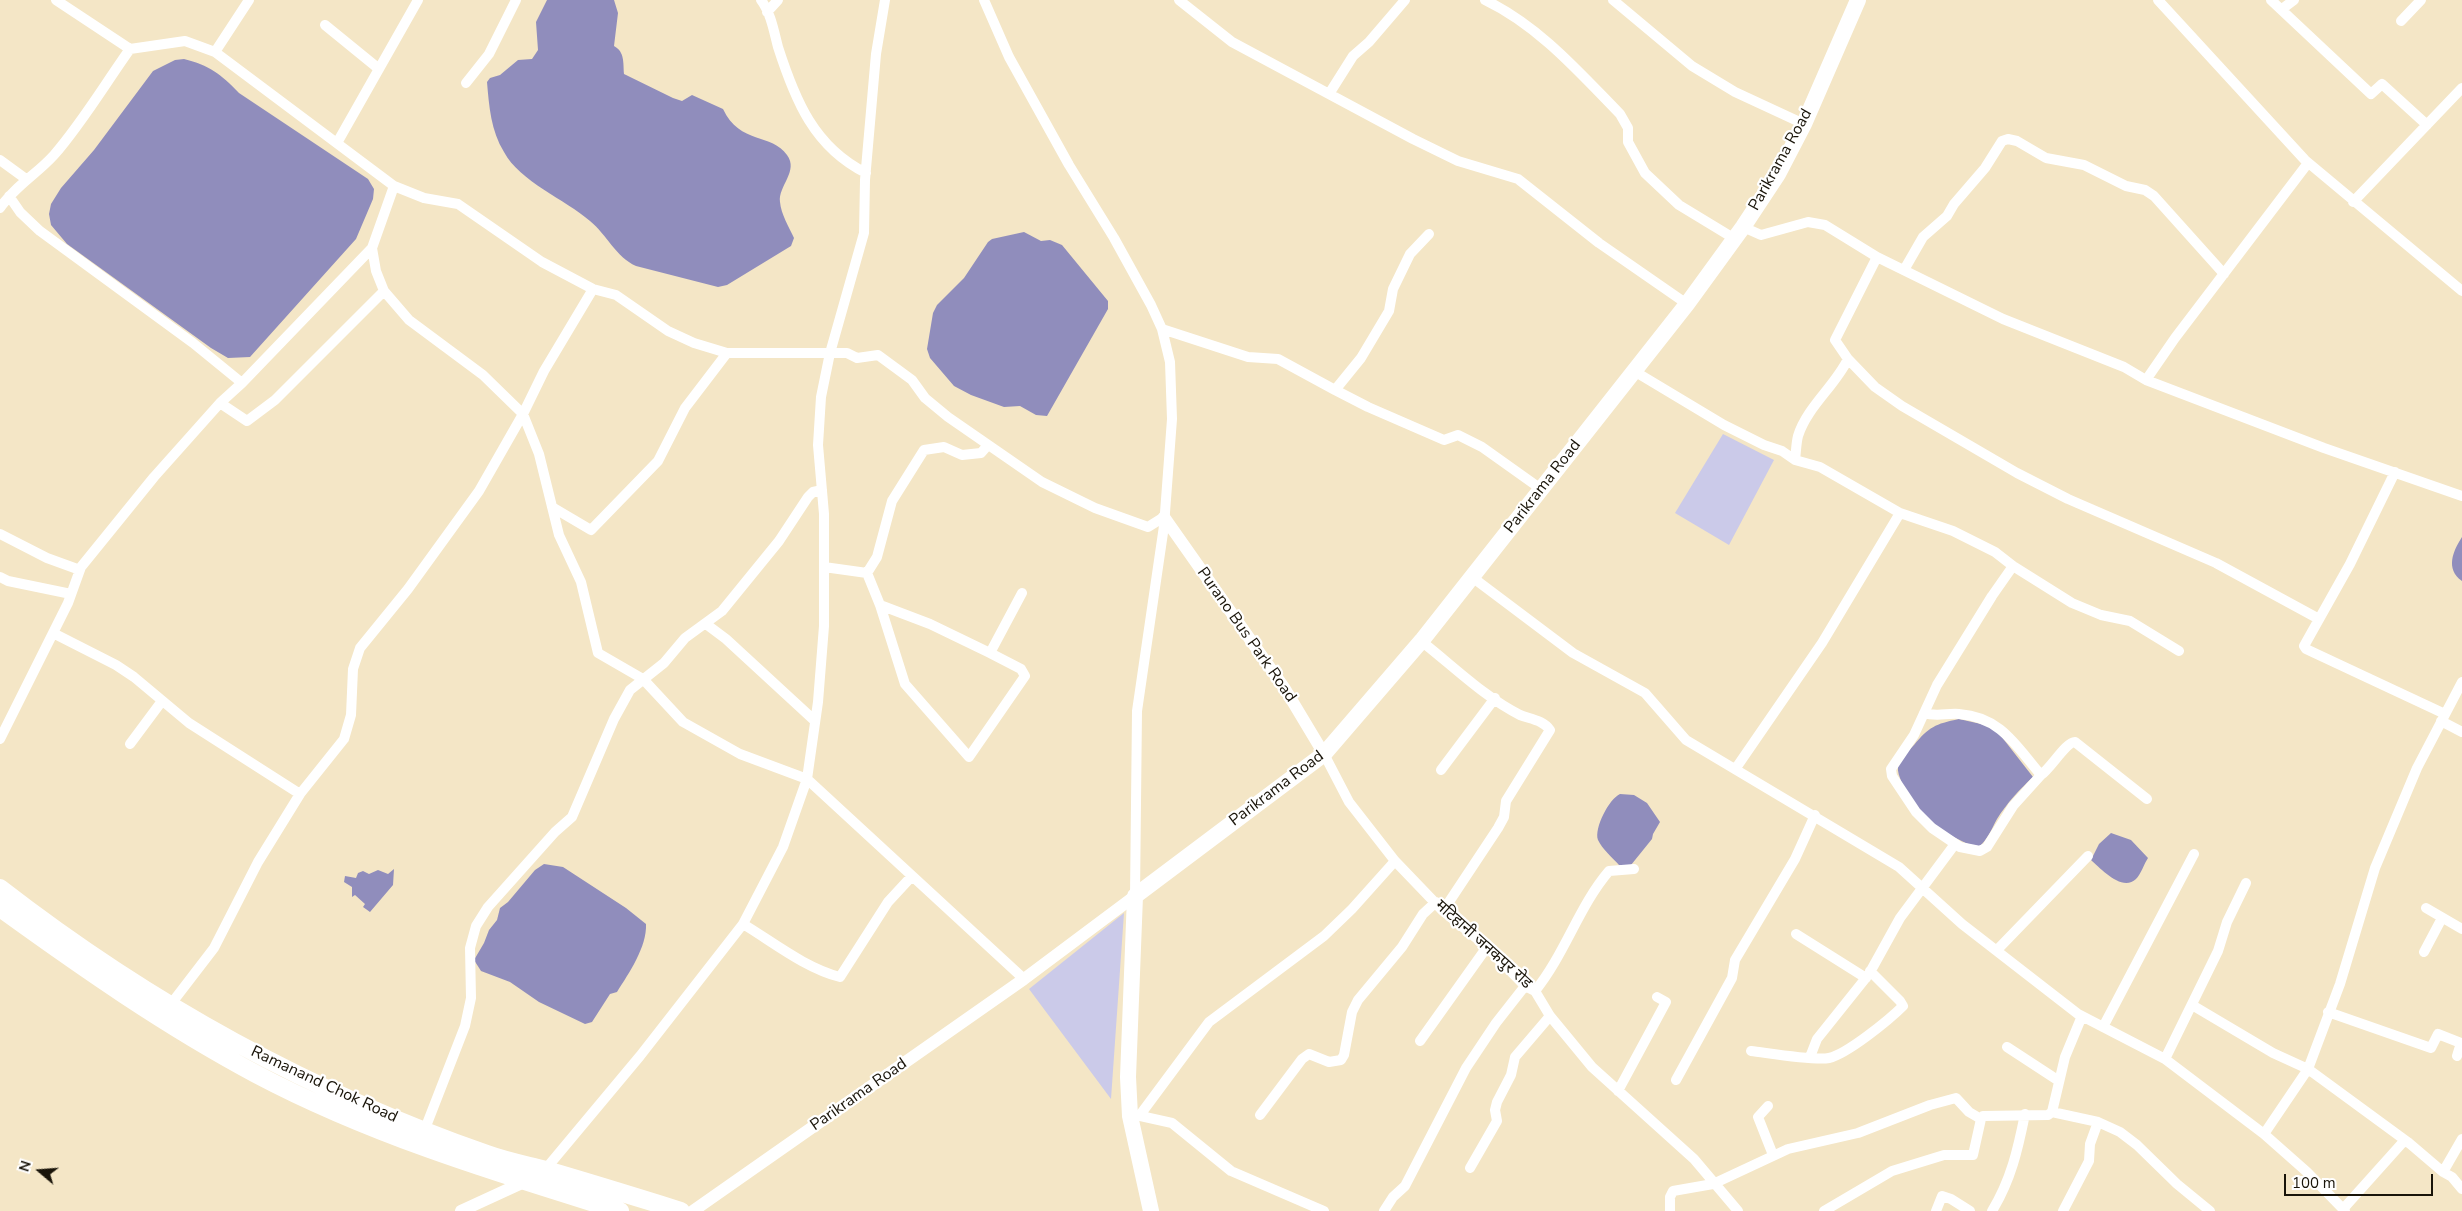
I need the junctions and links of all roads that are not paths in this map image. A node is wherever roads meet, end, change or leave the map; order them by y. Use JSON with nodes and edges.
{"nodes":[{"id":1,"x":56,"y":0,"type":"edge"},
{"id":2,"x":249,"y":0,"type":"edge"},
{"id":3,"x":418,"y":0,"type":"edge"},
{"id":4,"x":516,"y":0,"type":"edge"},
{"id":5,"x":762,"y":0,"type":"edge"},
{"id":6,"x":778,"y":0,"type":"edge"},
{"id":7,"x":885,"y":0,"type":"edge"},
{"id":8,"x":984,"y":0,"type":"edge"},
{"id":9,"x":1179,"y":0,"type":"edge"},
{"id":10,"x":1405,"y":0,"type":"edge"},
{"id":11,"x":1485,"y":0,"type":"edge"},
{"id":12,"x":1613,"y":0,"type":"edge"},
{"id":13,"x":1858,"y":0,"type":"edge"},
{"id":14,"x":2158,"y":0,"type":"edge"},
{"id":15,"x":2271,"y":0,"type":"edge"},
{"id":16,"x":2294,"y":0,"type":"edge"},
{"id":17,"x":2421,"y":0,"type":"edge"},
{"id":18,"x":2282,"y":9,"type":"junction"},
{"id":19,"x":768,"y":12,"type":"junction"},
{"id":20,"x":2401,"y":21,"type":"dead end"},
{"id":21,"x":325,"y":25,"type":"dead end"},
{"id":22,"x":130,"y":49,"type":"junction"},
{"id":23,"x":215,"y":52,"type":"junction"},
{"id":24,"x":379,"y":69,"type":"junction"},
{"id":25,"x":466,"y":83,"type":"dead end"},
{"id":26,"x":2462,"y":88,"type":"edge"},
{"id":27,"x":1329,"y":94,"type":"junction"},
{"id":28,"x":1804,"y":124,"type":"junction"},
{"id":29,"x":2427,"y":125,"type":"junction"},
{"id":30,"x":337,"y":143,"type":"junction"},
{"id":31,"x":0,"y":160,"type":"edge"},
{"id":32,"x":2308,"y":163,"type":"junction"},
{"id":33,"x":866,"y":173,"type":"junction"},
{"id":34,"x":26,"y":179,"type":"junction"},
{"id":35,"x":394,"y":186,"type":"junction"},
{"id":36,"x":9,"y":196,"type":"junction"},
{"id":37,"x":2353,"y":202,"type":"junction"},
{"id":38,"x":0,"y":208,"type":"edge"},
{"id":39,"x":1739,"y":233,"type":"junction"},
{"id":40,"x":1429,"y":234,"type":"dead end"},
{"id":41,"x":372,"y":248,"type":"junction"},
{"id":42,"x":1877,"y":257,"type":"junction"},
{"id":43,"x":1904,"y":270,"type":"junction"},
{"id":44,"x":2224,"y":274,"type":"junction"},
{"id":45,"x":593,"y":289,"type":"junction"},
{"id":46,"x":384,"y":291,"type":"junction"},
{"id":47,"x":2462,"y":291,"type":"edge"},
{"id":48,"x":1688,"y":304,"type":"junction"},
{"id":49,"x":1162,"y":329,"type":"junction"},
{"id":50,"x":727,"y":353,"type":"junction"},
{"id":51,"x":830,"y":353,"type":"junction"},
{"id":52,"x":1848,"y":359,"type":"junction"},
{"id":53,"x":1634,"y":371,"type":"junction"},
{"id":54,"x":2146,"y":380,"type":"junction"},
{"id":55,"x":242,"y":382,"type":"junction"},
{"id":56,"x":1334,"y":390,"type":"junction"},
{"id":57,"x":220,"y":403,"type":"junction"},
{"id":58,"x":523,"y":414,"type":"junction"},
{"id":59,"x":988,"y":445,"type":"junction"},
{"id":60,"x":1795,"y":460,"type":"junction"},
{"id":61,"x":2395,"y":472,"type":"junction"},
{"id":62,"x":1540,"y":489,"type":"junction"},
{"id":63,"x":822,"y":490,"type":"junction"},
{"id":64,"x":2462,"y":496,"type":"edge"},
{"id":65,"x":552,"y":507,"type":"junction"},
{"id":66,"x":1900,"y":513,"type":"junction"},
{"id":67,"x":1164,"y":517,"type":"junction"},
{"id":68,"x":0,"y":534,"type":"edge"},
{"id":69,"x":2013,"y":566,"type":"junction"},
{"id":70,"x":824,"y":567,"type":"junction"},
{"id":71,"x":80,"y":570,"type":"junction"},
{"id":72,"x":867,"y":573,"type":"junction"},
{"id":73,"x":0,"y":576,"type":"edge"},
{"id":74,"x":1472,"y":577,"type":"junction"},
{"id":75,"x":1022,"y":593,"type":"dead end"},
{"id":76,"x":71,"y":594,"type":"junction"},
{"id":77,"x":880,"y":605,"type":"junction"},
{"id":78,"x":2319,"y":619,"type":"junction"},
{"id":79,"x":706,"y":624,"type":"junction"},
{"id":80,"x":53,"y":633,"type":"junction"},
{"id":81,"x":1421,"y":641,"type":"junction"},
{"id":82,"x":2180,"y":651,"type":"dead end"},
{"id":83,"x":990,"y":653,"type":"junction"},
{"id":84,"x":643,"y":679,"type":"junction"},
{"id":85,"x":2462,"y":682,"type":"edge"},
{"id":86,"x":1495,"y":698,"type":"junction"},
{"id":87,"x":162,"y":701,"type":"junction"},
{"id":88,"x":1924,"y":713,"type":"junction"},
{"id":89,"x":2443,"y":718,"type":"junction"},
{"id":90,"x":815,"y":721,"type":"junction"},
{"id":91,"x":2462,"y":732,"type":"edge"},
{"id":92,"x":0,"y":739,"type":"edge"},
{"id":93,"x":130,"y":744,"type":"dead end"},
{"id":94,"x":1324,"y":754,"type":"junction"},
{"id":95,"x":1736,"y":768,"type":"junction"},
{"id":96,"x":1441,"y":770,"type":"dead end"},
{"id":97,"x":2041,"y":774,"type":"junction"},
{"id":98,"x":807,"y":779,"type":"junction"},
{"id":99,"x":300,"y":794,"type":"junction"},
{"id":100,"x":2146,"y":799,"type":"dead end"},
{"id":101,"x":1815,"y":816,"type":"junction"},
{"id":102,"x":1955,"y":844,"type":"junction"},
{"id":103,"x":2194,"y":854,"type":"dead end"},
{"id":104,"x":2088,"y":856,"type":"dead end"},
{"id":105,"x":1395,"y":862,"type":"junction"},
{"id":106,"x":1634,"y":869,"type":"dead end"},
{"id":107,"x":912,"y":876,"type":"junction"},
{"id":108,"x":2246,"y":883,"type":"dead end"},
{"id":109,"x":0,"y":888,"type":"edge"},
{"id":110,"x":1922,"y":888,"type":"junction"},
{"id":111,"x":1135,"y":896,"type":"junction"},
{"id":112,"x":1436,"y":902,"type":"junction"},
{"id":113,"x":0,"y":908,"type":"edge"},
{"id":114,"x":2426,"y":908,"type":"dead end"},
{"id":115,"x":1443,"y":911,"type":"junction"},
{"id":116,"x":2442,"y":918,"type":"junction"},
{"id":117,"x":742,"y":924,"type":"junction"},
{"id":118,"x":2462,"y":929,"type":"edge"},
{"id":119,"x":1796,"y":934,"type":"dead end"},
{"id":120,"x":1487,"y":947,"type":"junction"},
{"id":121,"x":1997,"y":950,"type":"junction"},
{"id":122,"x":2424,"y":952,"type":"dead end"},
{"id":123,"x":1868,"y":975,"type":"junction"},
{"id":124,"x":1024,"y":979,"type":"junction"},
{"id":125,"x":1525,"y":986,"type":"junction"},
{"id":126,"x":1535,"y":992,"type":"junction"},
{"id":127,"x":1657,"y":998,"type":"dead end"},
{"id":128,"x":171,"y":1004,"type":"junction"},
{"id":129,"x":2192,"y":1005,"type":"junction"},
{"id":130,"x":2328,"y":1012,"type":"junction"},
{"id":131,"x":1550,"y":1016,"type":"junction"},
{"id":132,"x":2082,"y":1016,"type":"junction"},
{"id":133,"x":2103,"y":1027,"type":"junction"},
{"id":134,"x":1420,"y":1041,"type":"dead end"},
{"id":135,"x":2007,"y":1047,"type":"dead end"},
{"id":136,"x":1751,"y":1051,"type":"dead end"},
{"id":137,"x":1810,"y":1056,"type":"junction"},
{"id":138,"x":2457,"y":1056,"type":"dead end"},
{"id":139,"x":2165,"y":1059,"type":"junction"},
{"id":140,"x":2308,"y":1069,"type":"junction"},
{"id":141,"x":1676,"y":1080,"type":"dead end"},
{"id":142,"x":2059,"y":1081,"type":"junction"},
{"id":143,"x":1618,"y":1090,"type":"junction"},
{"id":144,"x":1768,"y":1106,"type":"dead end"},
{"id":145,"x":2052,"y":1112,"type":"junction"},
{"id":146,"x":2025,"y":1114,"type":"junction"},
{"id":147,"x":1260,"y":1115,"type":"dead end"},
{"id":148,"x":1135,"y":1116,"type":"junction"},
{"id":149,"x":1981,"y":1119,"type":"junction"},
{"id":150,"x":2098,"y":1122,"type":"junction"},
{"id":151,"x":2264,"y":1134,"type":"junction"},
{"id":152,"x":421,"y":1137,"type":"junction"},
{"id":153,"x":2462,"y":1139,"type":"edge"},
{"id":154,"x":2409,"y":1143,"type":"junction"},
{"id":155,"x":1773,"y":1155,"type":"junction"},
{"id":156,"x":1470,"y":1168,"type":"dead end"},
{"id":157,"x":546,"y":1170,"type":"junction"},
{"id":158,"x":2443,"y":1172,"type":"junction"},
{"id":159,"x":524,"y":1182,"type":"junction"},
{"id":160,"x":1713,"y":1184,"type":"junction"},
{"id":161,"x":2462,"y":1189,"type":"edge"},
{"id":162,"x":2344,"y":1210,"type":"edge"},
{"id":163,"x":461,"y":1211,"type":"edge"},
{"id":164,"x":620,"y":1211,"type":"edge"},
{"id":165,"x":681,"y":1211,"type":"edge"},
{"id":166,"x":693,"y":1211,"type":"edge"},
{"id":167,"x":1151,"y":1211,"type":"edge"},
{"id":168,"x":1324,"y":1211,"type":"edge"},
{"id":169,"x":1384,"y":1211,"type":"edge"},
{"id":170,"x":1670,"y":1211,"type":"edge"},
{"id":171,"x":1738,"y":1211,"type":"edge"},
{"id":172,"x":1824,"y":1211,"type":"edge"},
{"id":173,"x":1936,"y":1211,"type":"edge"},
{"id":174,"x":1970,"y":1211,"type":"edge"},
{"id":175,"x":1992,"y":1211,"type":"edge"},
{"id":176,"x":2063,"y":1211,"type":"edge"},
{"id":177,"x":2210,"y":1211,"type":"edge"}],
"edges":[{"from":1,"to":22,"type":"street"},
{"from":2,"to":23,"type":"street"},
{"from":3,"to":24,"type":"street"},
{"from":4,"to":25,"type":"street"},
{"from":5,"to":19,"type":"street"},
{"from":6,"to":19,"type":"street"},
{"from":7,"to":33,"type":"street"},
{"from":8,"to":49,"type":"street"},
{"from":9,"to":27,"type":"street"},
{"from":10,"to":27,"type":"street"},
{"from":11,"to":39,"type":"street"},
{"from":12,"to":28,"type":"street"},
{"from":13,"to":28,"type":"main road","name":"Parikrama Road"},
{"from":14,"to":32,"type":"street"},
{"from":15,"to":18,"type":"street"},
{"from":16,"to":18,"type":"street"},
{"from":17,"to":20,"type":"street"},
{"from":18,"to":29,"type":"street"},
{"from":19,"to":33,"type":"street"},
{"from":21,"to":24,"type":"street"},
{"from":22,"to":23,"type":"street"},
{"from":22,"to":34,"type":"street"},
{"from":23,"to":30,"type":"street"},
{"from":24,"to":30,"type":"street"},
{"from":26,"to":29,"type":"street"},
{"from":27,"to":48,"type":"street"},
{"from":28,"to":39,"type":"main road","name":"Parikrama Road"},
{"from":29,"to":37,"type":"street"},
{"from":30,"to":35,"type":"street"},
{"from":31,"to":34,"type":"street"},
{"from":32,"to":37,"type":"street"},
{"from":32,"to":44,"type":"street"},
{"from":33,"to":51,"type":"street"},
{"from":34,"to":36,"type":"street"},
{"from":35,"to":41,"type":"street"},
{"from":35,"to":45,"type":"street"},
{"from":36,"to":38,"type":"street"},
{"from":36,"to":55,"type":"street"},
{"from":37,"to":47,"type":"street"},
{"from":39,"to":42,"type":"street"},
{"from":39,"to":48,"type":"main road","name":"Parikrama Road"},
{"from":40,"to":56,"type":"street"},
{"from":41,"to":46,"type":"street"},
{"from":41,"to":55,"type":"street"},
{"from":42,"to":43,"type":"street"},
{"from":42,"to":52,"type":"street"},
{"from":43,"to":44,"type":"street"},
{"from":43,"to":54,"type":"street"},
{"from":44,"to":54,"type":"street"},
{"from":45,"to":50,"type":"street"},
{"from":45,"to":58,"type":"street"},
{"from":46,"to":57,"type":"street"},
{"from":46,"to":58,"type":"street"},
{"from":48,"to":53,"type":"main road","name":"Parikrama Road"},
{"from":49,"to":56,"type":"street"},
{"from":49,"to":67,"type":"street"},
{"from":50,"to":51,"type":"street"},
{"from":50,"to":65,"type":"street"},
{"from":51,"to":59,"type":"street"},
{"from":51,"to":63,"type":"street"},
{"from":52,"to":60,"type":"street"},
{"from":52,"to":78,"type":"street"},
{"from":53,"to":60,"type":"street"},
{"from":53,"to":62,"type":"main road","name":"Parikrama Road"},
{"from":54,"to":61,"type":"street"},
{"from":55,"to":57,"type":"street"},
{"from":56,"to":62,"type":"street"},
{"from":57,"to":71,"type":"street"},
{"from":58,"to":65,"type":"street"},
{"from":58,"to":99,"type":"street"},
{"from":59,"to":67,"type":"street"},
{"from":59,"to":72,"type":"street"},
{"from":60,"to":66,"type":"street"},
{"from":61,"to":64,"type":"street"},
{"from":61,"to":78,"type":"street"},
{"from":62,"to":74,"type":"main road","name":"Parikrama Road"},
{"from":63,"to":70,"type":"street"},
{"from":63,"to":79,"type":"street"},
{"from":65,"to":84,"type":"street"},
{"from":66,"to":69,"type":"street"},
{"from":66,"to":95,"type":"street"},
{"from":67,"to":94,"type":"street","name":"Purano Bus Park Road"},
{"from":67,"to":111,"type":"street"},
{"from":68,"to":71,"type":"street"},
{"from":69,"to":82,"type":"street"},
{"from":69,"to":88,"type":"street"},
{"from":70,"to":72,"type":"street"},
{"from":70,"to":90,"type":"street"},
{"from":71,"to":76,"type":"street"},
{"from":72,"to":77,"type":"street"},
{"from":73,"to":76,"type":"street"},
{"from":74,"to":81,"type":"main road","name":"Parikrama Road"},
{"from":74,"to":95,"type":"street"},
{"from":75,"to":83,"type":"street"},
{"from":76,"to":80,"type":"street"},
{"from":77,"to":83,"type":"street"},
{"from":77,"to":83,"type":"street"},
{"from":78,"to":89,"type":"street"},
{"from":79,"to":84,"type":"street"},
{"from":79,"to":90,"type":"street"},
{"from":80,"to":87,"type":"street"},
{"from":80,"to":92,"type":"street"},
{"from":81,"to":86,"type":"street"},
{"from":81,"to":94,"type":"main road","name":"Parikrama Road"},
{"from":84,"to":98,"type":"street"},
{"from":84,"to":152,"type":"street"},
{"from":85,"to":89,"type":"street"},
{"from":86,"to":96,"type":"street"},
{"from":86,"to":115,"type":"street"},
{"from":87,"to":93,"type":"street"},
{"from":87,"to":99,"type":"street"},
{"from":88,"to":97,"type":"street"},
{"from":88,"to":102,"type":"street"},
{"from":89,"to":91,"type":"street"},
{"from":89,"to":130,"type":"street"},
{"from":90,"to":98,"type":"street"},
{"from":94,"to":105,"type":"street","name":"मटिहानी जनकपुर रोड"},
{"from":94,"to":111,"type":"main road","name":"Parikrama Road"},
{"from":95,"to":101,"type":"street"},
{"from":97,"to":100,"type":"street"},
{"from":97,"to":102,"type":"street"},
{"from":98,"to":107,"type":"street"},
{"from":98,"to":117,"type":"street"},
{"from":99,"to":128,"type":"street"},
{"from":101,"to":110,"type":"street"},
{"from":101,"to":141,"type":"street"},
{"from":102,"to":110,"type":"street"},
{"from":103,"to":133,"type":"street"},
{"from":104,"to":121,"type":"street"},
{"from":105,"to":112,"type":"street","name":"मटिहानी जनकपुर रोड"},
{"from":105,"to":148,"type":"street"},
{"from":106,"to":126,"type":"street"},
{"from":107,"to":117,"type":"street"},
{"from":107,"to":124,"type":"street"},
{"from":108,"to":129,"type":"street"},
{"from":109,"to":128,"type":"highway","name":"Ramanand Chok Road"},
{"from":110,"to":121,"type":"street"},
{"from":110,"to":123,"type":"street"},
{"from":111,"to":124,"type":"street","name":"Parikrama Road"},
{"from":111,"to":148,"type":"main road"},
{"from":112,"to":115,"type":"street","name":"मटिहानी जनकपुर रोड"},
{"from":112,"to":147,"type":"street"},
{"from":113,"to":152,"type":"highway","name":"Ramanand Chok Road"},
{"from":114,"to":116,"type":"street"},
{"from":115,"to":120,"type":"street","name":"मटिहानी जनकपुर रोड"},
{"from":116,"to":118,"type":"street"},
{"from":116,"to":122,"type":"street"},
{"from":117,"to":157,"type":"street"},
{"from":119,"to":123,"type":"street"},
{"from":120,"to":125,"type":"street","name":"मटिहानी जनकपुर रोड"},
{"from":120,"to":134,"type":"street"},
{"from":121,"to":132,"type":"street"},
{"from":123,"to":137,"type":"street"},
{"from":123,"to":137,"type":"street"},
{"from":124,"to":166,"type":"street","name":"Parikrama Road"},
{"from":125,"to":126,"type":"street","name":"मटिहानी जनकपुर रोड"},
{"from":125,"to":169,"type":"street"},
{"from":126,"to":131,"type":"street","name":"मटिहानी जनकपुर रोड"},
{"from":127,"to":143,"type":"street"},
{"from":128,"to":152,"type":"highway","name":"Ramanand Chok Road"},
{"from":129,"to":139,"type":"street"},
{"from":129,"to":140,"type":"street"},
{"from":130,"to":138,"type":"street"},
{"from":130,"to":140,"type":"street"},
{"from":131,"to":143,"type":"street","name":"मटिहानी जनकपुर रोड"},
{"from":131,"to":156,"type":"street"},
{"from":132,"to":133,"type":"street"},
{"from":132,"to":142,"type":"street"},
{"from":133,"to":139,"type":"street"},
{"from":135,"to":142,"type":"street"},
{"from":136,"to":137,"type":"street"},
{"from":139,"to":151,"type":"street"},
{"from":140,"to":151,"type":"street"},
{"from":140,"to":154,"type":"street"},
{"from":142,"to":145,"type":"street"},
{"from":143,"to":160,"type":"street","name":"मटिहानी जनकपुर रोड"},
{"from":144,"to":155,"type":"street"},
{"from":145,"to":146,"type":"street"},
{"from":145,"to":150,"type":"street"},
{"from":146,"to":149,"type":"street"},
{"from":146,"to":175,"type":"street"},
{"from":148,"to":167,"type":"main road"},
{"from":148,"to":168,"type":"street"},
{"from":149,"to":155,"type":"street"},
{"from":149,"to":172,"type":"street"},
{"from":150,"to":176,"type":"street"},
{"from":150,"to":177,"type":"street"},
{"from":151,"to":162,"type":"street"},
{"from":152,"to":157,"type":"highway","name":"Ramanand Chok Road"},
{"from":152,"to":159,"type":"highway","name":"Ramanand Chok Road"},
{"from":153,"to":158,"type":"street"},
{"from":154,"to":158,"type":"street"},
{"from":154,"to":162,"type":"street"},
{"from":155,"to":160,"type":"street"},
{"from":157,"to":159,"type":"street"},
{"from":157,"to":165,"type":"highway","name":"Ramanand Chok Road"},
{"from":158,"to":161,"type":"street"},
{"from":159,"to":163,"type":"street"},
{"from":159,"to":164,"type":"highway","name":"Ramanand Chok Road"},
{"from":160,"to":170,"type":"street"},
{"from":160,"to":171,"type":"street","name":"मटिहानी जनकपुर रोड"},
{"from":173,"to":174,"type":"street"}]}
